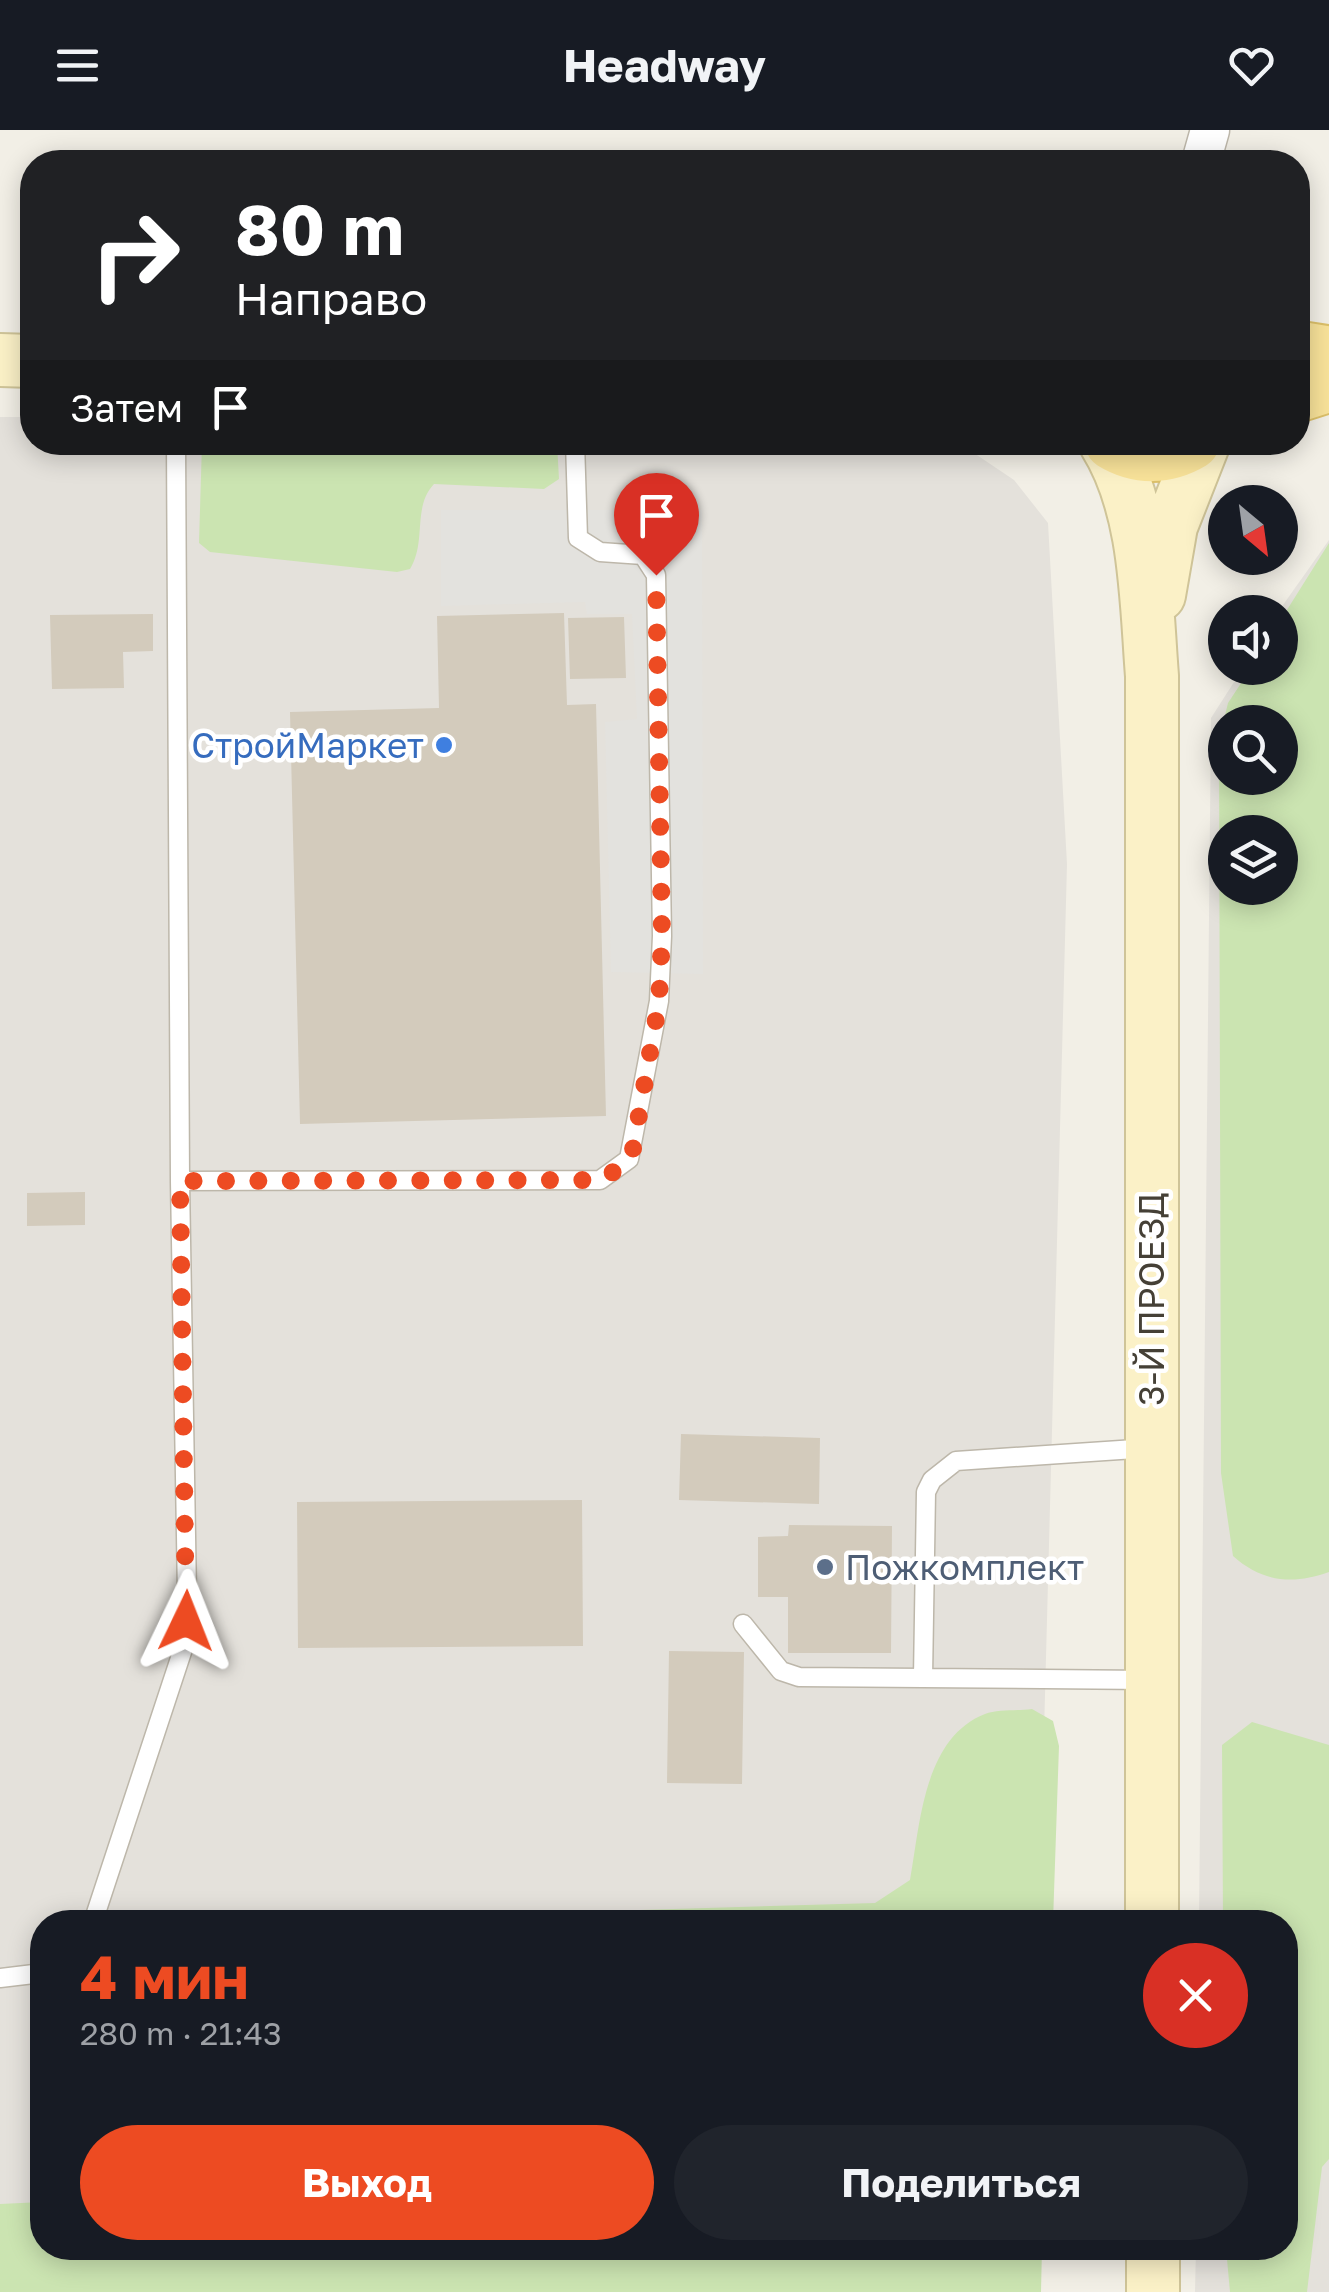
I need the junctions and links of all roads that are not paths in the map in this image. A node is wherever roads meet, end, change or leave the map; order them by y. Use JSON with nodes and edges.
{"nodes":[{"id":1,"x":176,"y":455,"type":"edge"},
{"id":2,"x":575,"y":455,"type":"edge"},
{"id":3,"x":1114,"y":455,"type":"edge"},
{"id":4,"x":1198,"y":455,"type":"edge"},
{"id":5,"x":1152,"y":676,"type":"junction"},
{"id":6,"x":180,"y":1181,"type":"junction"},
{"id":7,"x":1151,"y":1448,"type":"junction"},
{"id":8,"x":743,"y":1624,"type":"dead end"},
{"id":9,"x":924,"y":1678,"type":"junction"},
{"id":10,"x":1152,"y":1680,"type":"junction"},
{"id":11,"x":98,"y":1910,"type":"edge"},
{"id":12,"x":1152,"y":1910,"type":"edge"},
{"id":13,"x":30,"y":1974,"type":"edge"},
{"id":14,"x":0,"y":1978,"type":"edge"},
{"id":15,"x":1153,"y":2260,"type":"edge"},
{"id":16,"x":1153,"y":2292,"type":"edge"}],
"edges":[{"from":1,"to":6,"type":"lane"},
{"from":2,"to":6,"type":"lane"},
{"from":3,"to":5,"type":"street"},
{"from":4,"to":5,"type":"street"},
{"from":5,"to":7,"type":"street","name":"3-Й ПРОЕЗД"},
{"from":6,"to":11,"type":"lane"},
{"from":7,"to":9,"type":"lane"},
{"from":7,"to":10,"type":"street","name":"3-Й ПРОЕЗД"},
{"from":8,"to":9,"type":"lane"},
{"from":9,"to":10,"type":"lane"},
{"from":10,"to":12,"type":"street","name":"3-Й ПРОЕЗД"},
{"from":13,"to":14,"type":"lane"},
{"from":15,"to":16,"type":"street"}]}
